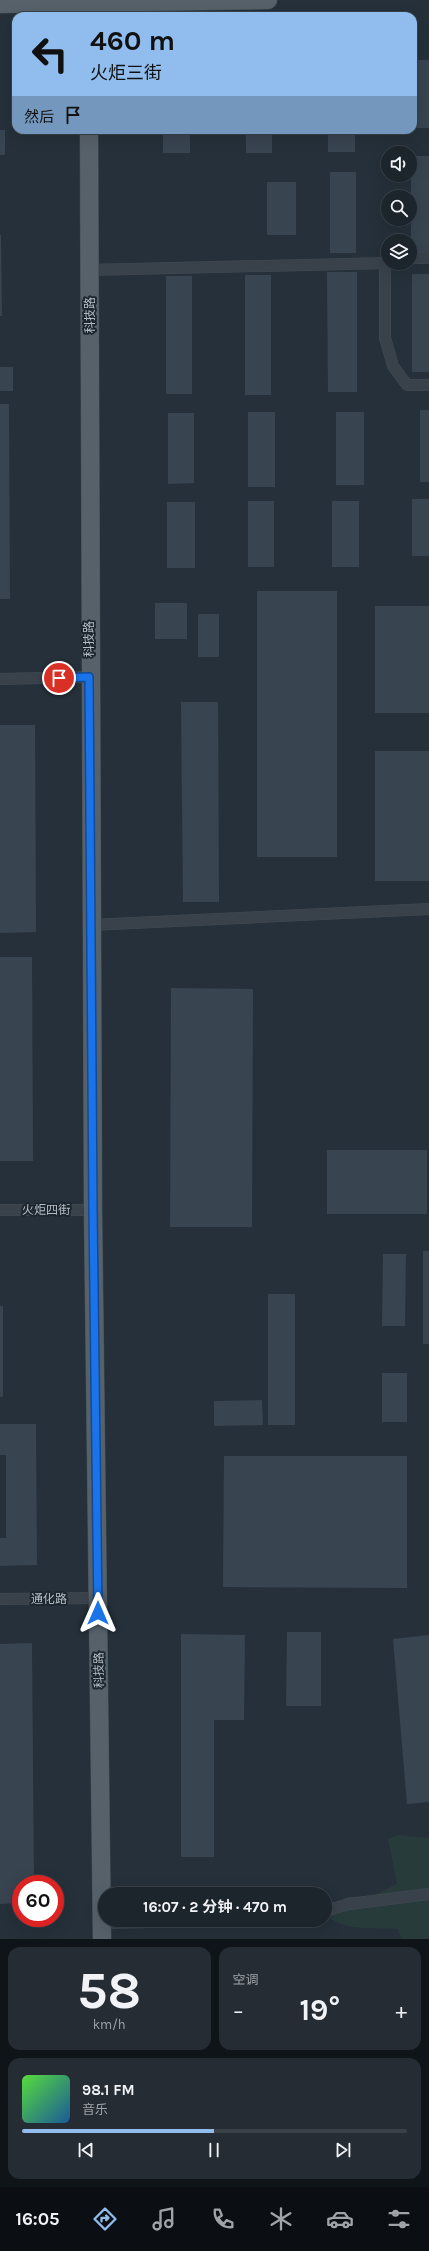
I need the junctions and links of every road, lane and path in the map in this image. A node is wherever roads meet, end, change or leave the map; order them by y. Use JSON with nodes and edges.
{"nodes":[{"id":1,"x":268,"y":0,"type":"edge"},
{"id":2,"x":0,"y":4,"type":"edge"},
{"id":3,"x":87,"y":6,"type":"edge"},
{"id":4,"x":89,"y":134,"type":"edge"},
{"id":5,"x":417,"y":258,"type":"edge"},
{"id":6,"x":429,"y":258,"type":"edge"},
{"id":7,"x":381,"y":264,"type":"edge"},
{"id":8,"x":90,"y":270,"type":"junction"},
{"id":9,"x":386,"y":270,"type":"edge"},
{"id":10,"x":429,"y":385,"type":"edge"},
{"id":11,"x":89,"y":677,"type":"junction"},
{"id":12,"x":0,"y":679,"type":"edge"},
{"id":13,"x":429,"y":909,"type":"edge"},
{"id":14,"x":91,"y":925,"type":"junction"},
{"id":15,"x":0,"y":1210,"type":"edge"},
{"id":16,"x":93,"y":1210,"type":"junction"},
{"id":17,"x":98,"y":1598,"type":"junction"},
{"id":18,"x":0,"y":1599,"type":"edge"},
{"id":19,"x":429,"y":1894,"type":"edge"},
{"id":20,"x":332,"y":1909,"type":"edge"},
{"id":21,"x":156,"y":1927,"type":"edge"},
{"id":22,"x":102,"y":1931,"type":"edge"}],
"edges":[{"from":1,"to":3,"type":"main road"},
{"from":2,"to":3,"type":"main road"},
{"from":4,"to":8,"type":"main road","name":"科技路"},
{"from":5,"to":6,"type":"street"},
{"from":7,"to":8,"type":"street"},
{"from":8,"to":11,"type":"main road","name":"科技路"},
{"from":9,"to":10,"type":"street"},
{"from":11,"to":12,"type":"street"},
{"from":11,"to":14,"type":"main road","name":"科技路"},
{"from":13,"to":14,"type":"street"},
{"from":14,"to":16,"type":"main road","name":"科技路"},
{"from":15,"to":16,"type":"street","name":"火炬四街"},
{"from":16,"to":17,"type":"main road","name":"科技路"},
{"from":17,"to":18,"type":"street","name":"通化路"},
{"from":17,"to":22,"type":"main road","name":"科技路"},
{"from":19,"to":20,"type":"street"},
{"from":21,"to":22,"type":"street"}]}
